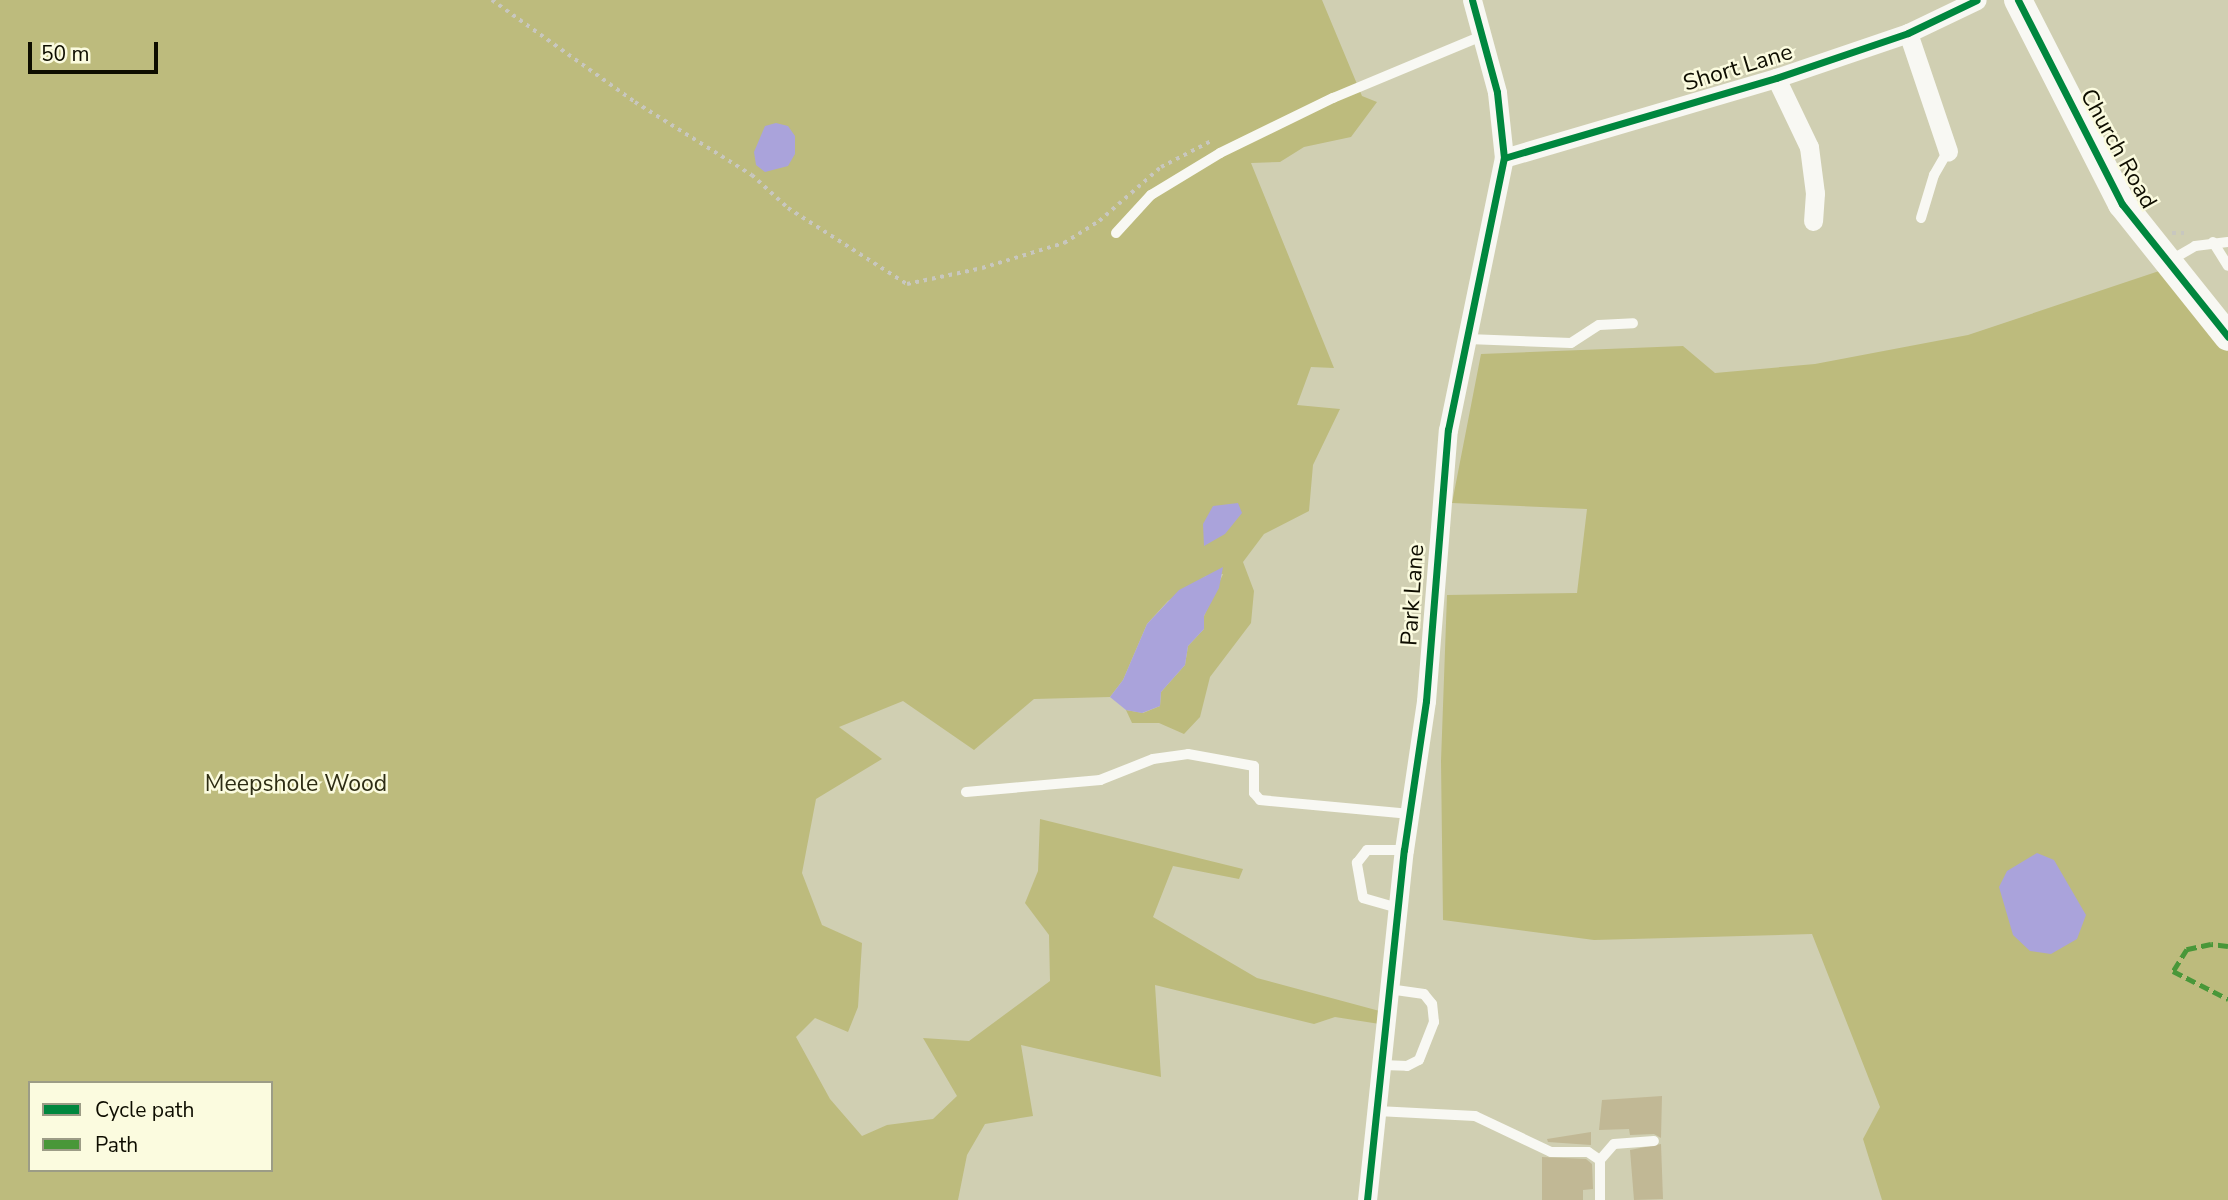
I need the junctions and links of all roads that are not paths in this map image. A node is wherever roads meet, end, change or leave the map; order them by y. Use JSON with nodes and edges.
{"nodes":[{"id":1,"x":1472,"y":0,"type":"edge"},
{"id":2,"x":1977,"y":0,"type":"edge"},
{"id":3,"x":2018,"y":0,"type":"edge"},
{"id":4,"x":1908,"y":33,"type":"junction"},
{"id":5,"x":1484,"y":35,"type":"junction"},
{"id":6,"x":1776,"y":78,"type":"junction"},
{"id":7,"x":1948,"y":151,"type":"joint"},
{"id":8,"x":1504,"y":158,"type":"junction"},
{"id":9,"x":1921,"y":218,"type":"dead end"},
{"id":10,"x":1813,"y":221,"type":"dead end"},
{"id":11,"x":1116,"y":233,"type":"dead end"},
{"id":12,"x":2213,"y":242,"type":"junction"},
{"id":13,"x":2228,"y":242,"type":"edge"},
{"id":14,"x":2167,"y":262,"type":"junction"},
{"id":15,"x":2228,"y":266,"type":"edge"},
{"id":16,"x":1633,"y":323,"type":"dead end"},
{"id":17,"x":2228,"y":337,"type":"edge"},
{"id":18,"x":1468,"y":339,"type":"junction"},
{"id":19,"x":966,"y":792,"type":"dead end"},
{"id":20,"x":1410,"y":814,"type":"junction"},
{"id":21,"x":1404,"y":850,"type":"junction"},
{"id":22,"x":1398,"y":908,"type":"junction"},
{"id":23,"x":1390,"y":989,"type":"junction"},
{"id":24,"x":1382,"y":1065,"type":"junction"},
{"id":25,"x":1377,"y":1111,"type":"junction"},
{"id":26,"x":1654,"y":1141,"type":"dead end"},
{"id":27,"x":1600,"y":1160,"type":"junction"},
{"id":28,"x":1367,"y":1200,"type":"edge"},
{"id":29,"x":1600,"y":1200,"type":"edge"}],
"edges":[{"from":1,"to":5,"type":"street","name":"Park Lane"},
{"from":2,"to":4,"type":"street","name":"Short Lane"},
{"from":3,"to":14,"type":"street","name":"Church Road"},
{"from":4,"to":6,"type":"street","name":"Short Lane"},
{"from":4,"to":7,"type":"street"},
{"from":5,"to":8,"type":"street","name":"Park Lane"},
{"from":5,"to":11,"type":"lane"},
{"from":6,"to":8,"type":"street","name":"Short Lane"},
{"from":6,"to":10,"type":"street"},
{"from":7,"to":9,"type":"lane"},
{"from":8,"to":18,"type":"street","name":"Park Lane"},
{"from":12,"to":13,"type":"lane"},
{"from":12,"to":14,"type":"lane"},
{"from":12,"to":15,"type":"lane"},
{"from":14,"to":17,"type":"street","name":"Church Road"},
{"from":16,"to":18,"type":"lane"},
{"from":18,"to":20,"type":"street","name":"Park Lane"},
{"from":19,"to":20,"type":"lane"},
{"from":20,"to":21,"type":"street","name":"Park Lane"},
{"from":21,"to":22,"type":"street","name":"Park Lane"},
{"from":21,"to":22,"type":"lane"},
{"from":22,"to":23,"type":"street","name":"Park Lane"},
{"from":23,"to":24,"type":"street","name":"Park Lane"},
{"from":23,"to":24,"type":"lane"},
{"from":24,"to":25,"type":"street","name":"Park Lane"},
{"from":25,"to":27,"type":"lane"},
{"from":25,"to":28,"type":"street","name":"Park Lane"},
{"from":26,"to":27,"type":"lane"},
{"from":27,"to":29,"type":"lane"}]}
